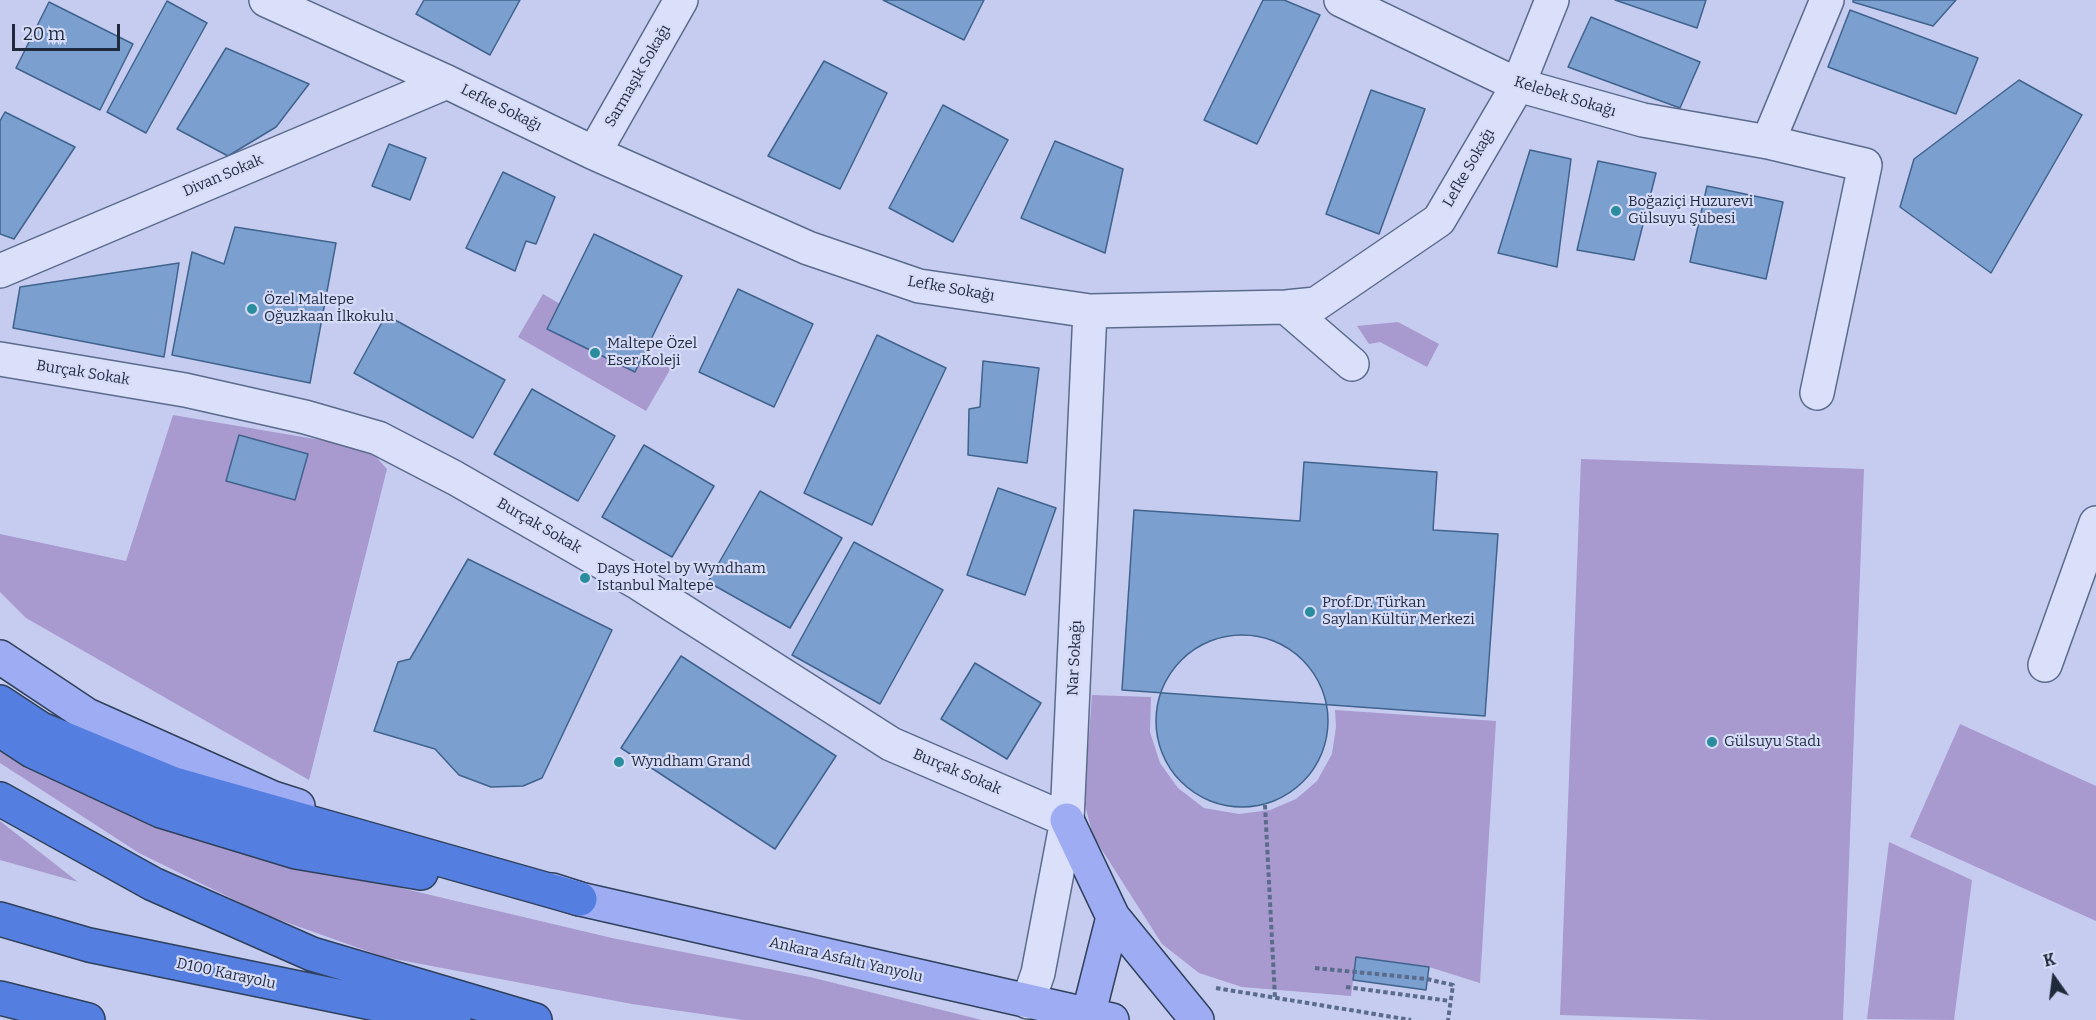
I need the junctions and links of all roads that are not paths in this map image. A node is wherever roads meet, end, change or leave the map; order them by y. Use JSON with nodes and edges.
{"nodes":[{"id":1,"x":266,"y":0,"type":"edge"},
{"id":2,"x":681,"y":0,"type":"edge"},
{"id":3,"x":1341,"y":0,"type":"edge"},
{"id":4,"x":1552,"y":0,"type":"edge"},
{"id":5,"x":1827,"y":0,"type":"edge"},
{"id":6,"x":447,"y":82,"type":"junction"},
{"id":7,"x":1518,"y":85,"type":"junction"},
{"id":8,"x":1768,"y":142,"type":"junction"},
{"id":9,"x":594,"y":153,"type":"junction"},
{"id":10,"x":0,"y":271,"type":"edge"},
{"id":11,"x":1301,"y":306,"type":"junction"},
{"id":12,"x":1090,"y":311,"type":"junction"},
{"id":13,"x":0,"y":359,"type":"edge"},
{"id":14,"x":1365,"y":364,"type":"dead end"},
{"id":15,"x":1817,"y":393,"type":"dead end"},
{"id":16,"x":2096,"y":523,"type":"edge"},
{"id":17,"x":0,"y":657,"type":"edge"},
{"id":18,"x":2045,"y":665,"type":"dead end"},
{"id":19,"x":0,"y":702,"type":"edge"},
{"id":20,"x":0,"y":730,"type":"edge"},
{"id":21,"x":0,"y":799,"type":"edge"},
{"id":22,"x":1067,"y":820,"type":"junction"},
{"id":23,"x":580,"y":899,"type":"junction"},
{"id":24,"x":1113,"y":917,"type":"junction"},
{"id":25,"x":0,"y":919,"type":"edge"},
{"id":26,"x":0,"y":998,"type":"edge"},
{"id":27,"x":1028,"y":1002,"type":"junction"},
{"id":28,"x":1100,"y":1018,"type":"edge"},
{"id":29,"x":88,"y":1020,"type":"edge"},
{"id":30,"x":454,"y":1020,"type":"edge"},
{"id":31,"x":535,"y":1020,"type":"edge"},
{"id":32,"x":1197,"y":1020,"type":"edge"}],
"edges":[{"from":1,"to":6,"type":"street","name":"Lefke Sokağı"},
{"from":2,"to":9,"type":"street","name":"Sarmaşık Sokağı"},
{"from":3,"to":7,"type":"street","name":"Kelebek Sokağı"},
{"from":4,"to":7,"type":"street","name":"Lefke Sokağı"},
{"from":5,"to":8,"type":"street"},
{"from":6,"to":9,"type":"street","name":"Lefke Sokağı"},
{"from":6,"to":10,"type":"street","name":"Divan Sokak"},
{"from":7,"to":8,"type":"street","name":"Kelebek Sokağı"},
{"from":7,"to":11,"type":"street","name":"Lefke Sokağı"},
{"from":8,"to":15,"type":"street","name":"Kelebek Sokağı"},
{"from":9,"to":12,"type":"street","name":"Lefke Sokağı"},
{"from":11,"to":12,"type":"street","name":"Lefke Sokağı"},
{"from":11,"to":14,"type":"street"},
{"from":12,"to":22,"type":"street","name":"Nar Sokağı"},
{"from":13,"to":22,"type":"street","name":"Burçak Sokak"},
{"from":16,"to":18,"type":"street"},
{"from":17,"to":23,"type":"main road","name":"Ankara Asfaltı Yanyolu"},
{"from":19,"to":23,"type":"highway"},
{"from":20,"to":23,"type":"highway"},
{"from":21,"to":31,"type":"highway"},
{"from":22,"to":24,"type":"main road"},
{"from":22,"to":27,"type":"street","name":"Nar Sokağı"},
{"from":23,"to":27,"type":"main road","name":"Ankara Asfaltı Yanyolu"},
{"from":24,"to":28,"type":"main road"},
{"from":24,"to":32,"type":"main road"},
{"from":25,"to":30,"type":"highway","name":"D100 Karayolu"},
{"from":26,"to":29,"type":"highway"},
{"from":27,"to":28,"type":"main road","name":"Ankara Asfaltı Yanyolu"}]}
